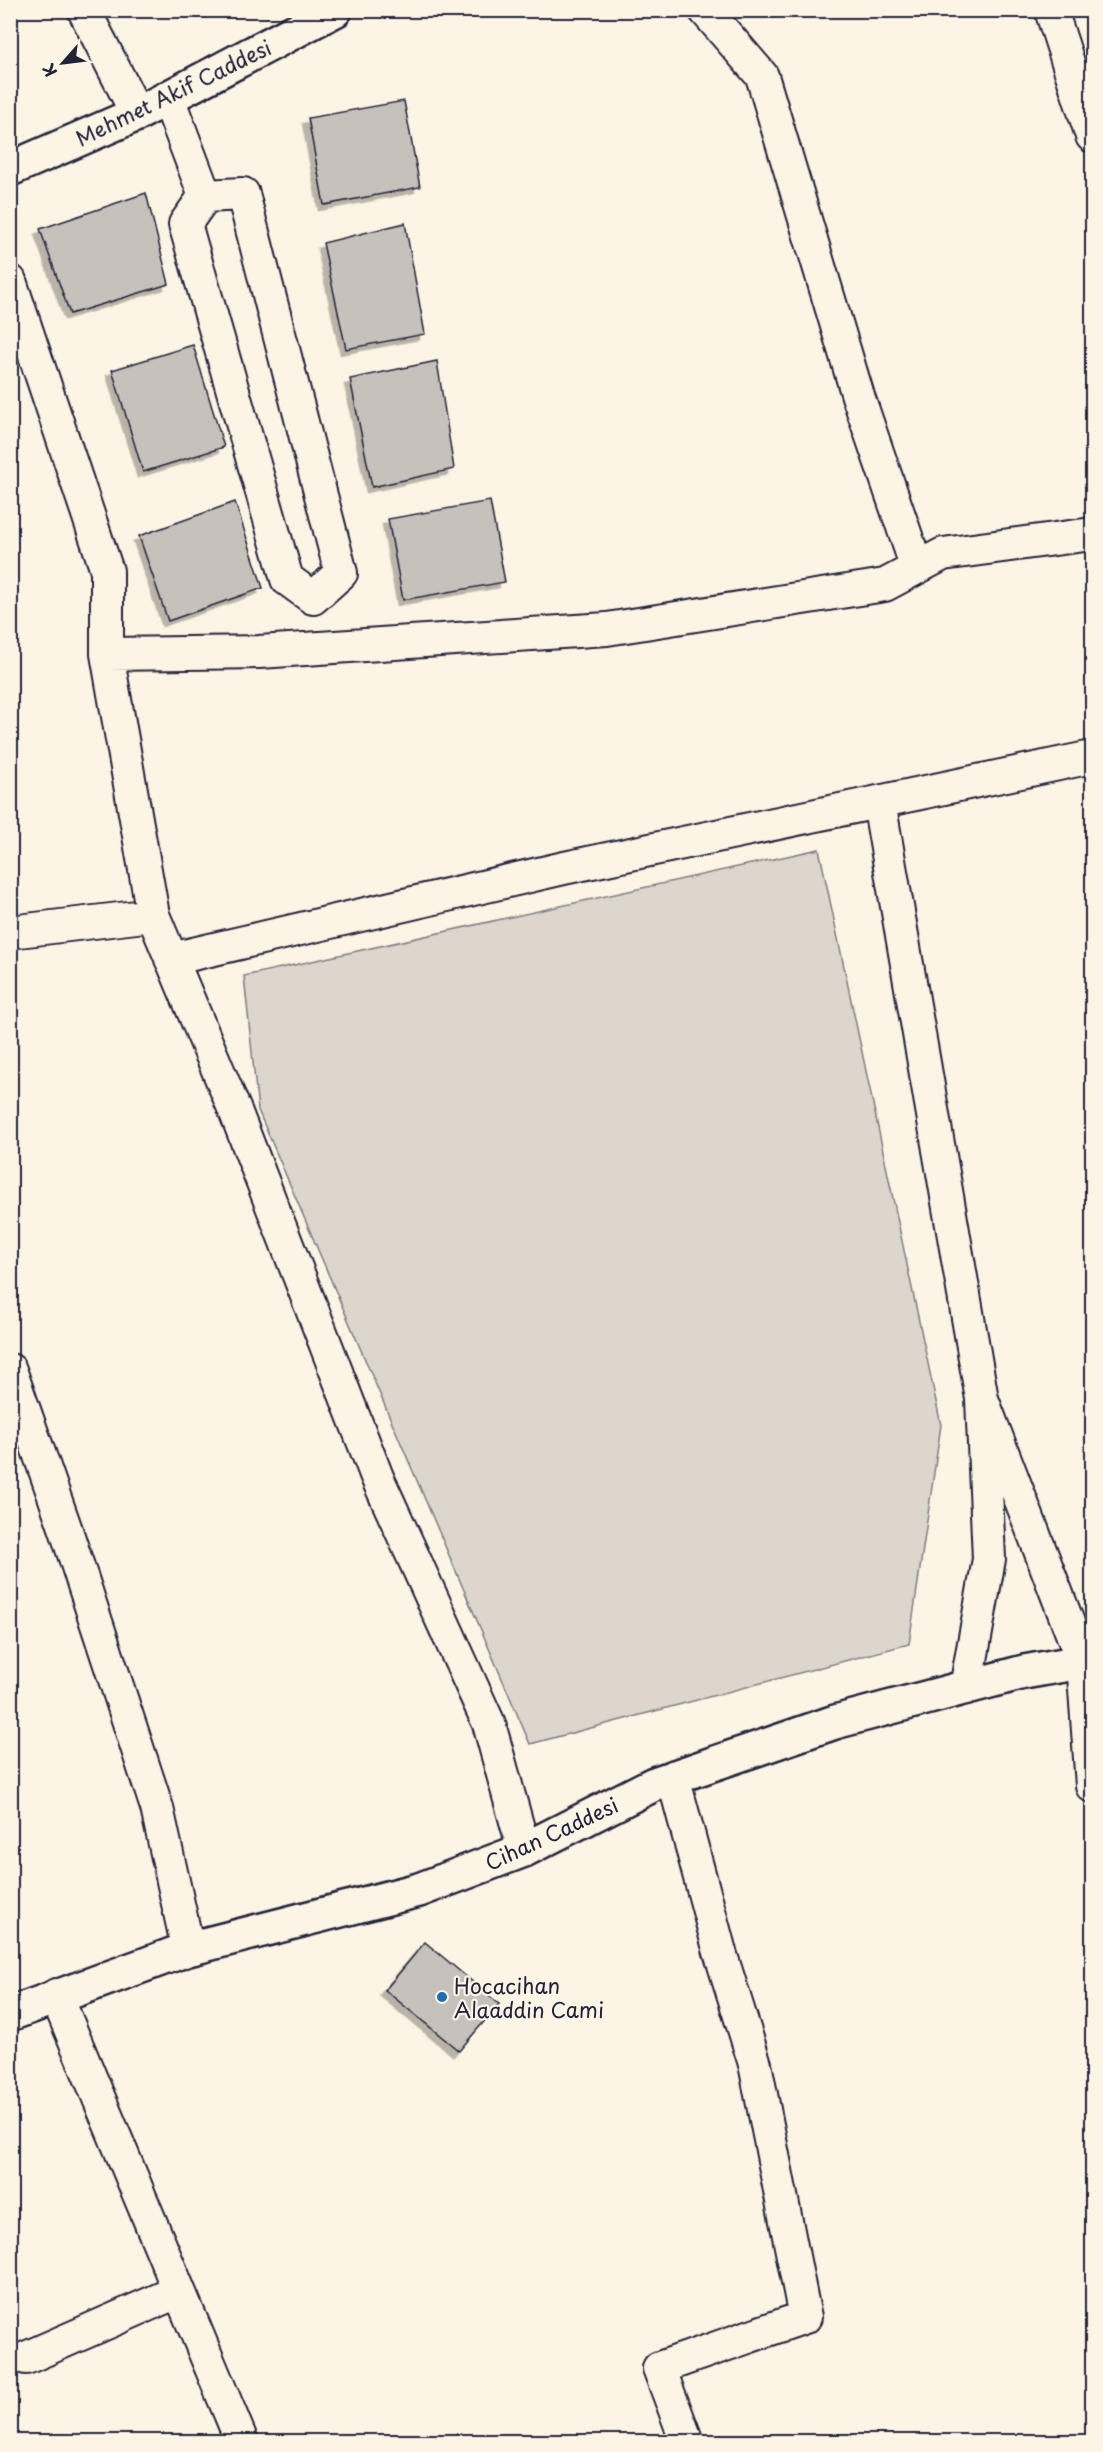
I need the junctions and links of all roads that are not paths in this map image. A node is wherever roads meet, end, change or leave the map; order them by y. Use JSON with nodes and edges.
{"nodes":[{"id":1,"x":84,"y":10,"type":"edge"},
{"id":2,"x":334,"y":10,"type":"edge"},
{"id":3,"x":705,"y":10,"type":"edge"},
{"id":4,"x":1051,"y":10,"type":"edge"},
{"id":5,"x":168,"y":98,"type":"junction"},
{"id":6,"x":137,"y":114,"type":"junction"},
{"id":7,"x":1092,"y":136,"type":"edge"},
{"id":8,"x":10,"y":169,"type":"edge"},
{"id":9,"x":205,"y":196,"type":"junction"},
{"id":10,"x":10,"y":281,"type":"edge"},
{"id":11,"x":1092,"y":534,"type":"edge"},
{"id":12,"x":917,"y":568,"type":"junction"},
{"id":13,"x":313,"y":598,"type":"junction"},
{"id":14,"x":322,"y":648,"type":"junction"},
{"id":15,"x":107,"y":654,"type":"junction"},
{"id":16,"x":1092,"y":757,"type":"edge"},
{"id":17,"x":879,"y":802,"type":"junction"},
{"id":18,"x":153,"y":915,"type":"junction"},
{"id":19,"x":10,"y":932,"type":"edge"},
{"id":20,"x":171,"y":958,"type":"junction"},
{"id":21,"x":10,"y":1370,"type":"edge"},
{"id":22,"x":982,"y":1399,"type":"junction"},
{"id":23,"x":1088,"y":1661,"type":"edge"},
{"id":24,"x":966,"y":1688,"type":"junction"},
{"id":25,"x":673,"y":1777,"type":"junction"},
{"id":26,"x":1092,"y":1786,"type":"edge"},
{"id":27,"x":524,"y":1850,"type":"junction"},
{"id":28,"x":189,"y":1949,"type":"junction"},
{"id":29,"x":56,"y":1995,"type":"junction"},
{"id":30,"x":10,"y":2014,"type":"edge"},
{"id":31,"x":179,"y":2291,"type":"junction"},
{"id":32,"x":26,"y":2358,"type":"dead end"},
{"id":33,"x":242,"y":2442,"type":"edge"},
{"id":34,"x":687,"y":2442,"type":"edge"}],
"edges":[{"from":1,"to":6,"type":"street"},
{"from":2,"to":5,"type":"street","name":"Mehmet Akif Caddesi"},
{"from":3,"to":12,"type":"street"},
{"from":4,"to":7,"type":"street"},
{"from":5,"to":6,"type":"street","name":"Mehmet Akif Caddesi"},
{"from":5,"to":9,"type":"street"},
{"from":6,"to":8,"type":"street","name":"Mehmet Akif Caddesi"},
{"from":9,"to":13,"type":"street"},
{"from":9,"to":13,"type":"street"},
{"from":10,"to":15,"type":"street"},
{"from":11,"to":12,"type":"street"},
{"from":12,"to":14,"type":"street"},
{"from":13,"to":14,"type":"street"},
{"from":14,"to":15,"type":"street"},
{"from":15,"to":18,"type":"street"},
{"from":16,"to":17,"type":"street"},
{"from":17,"to":20,"type":"street"},
{"from":17,"to":22,"type":"street"},
{"from":18,"to":19,"type":"street"},
{"from":18,"to":20,"type":"street"},
{"from":20,"to":27,"type":"street"},
{"from":21,"to":28,"type":"street"},
{"from":22,"to":23,"type":"street"},
{"from":22,"to":24,"type":"street"},
{"from":23,"to":24,"type":"street","name":"Cihan Caddesi"},
{"from":23,"to":26,"type":"street"},
{"from":24,"to":25,"type":"street","name":"Cihan Caddesi"},
{"from":25,"to":27,"type":"street","name":"Cihan Caddesi"},
{"from":25,"to":34,"type":"street"},
{"from":27,"to":28,"type":"street","name":"Cihan Caddesi"},
{"from":28,"to":29,"type":"street","name":"Cihan Caddesi"},
{"from":29,"to":30,"type":"street","name":"Cihan Caddesi"},
{"from":29,"to":31,"type":"street"},
{"from":31,"to":32,"type":"street"},
{"from":31,"to":33,"type":"street"}]}
